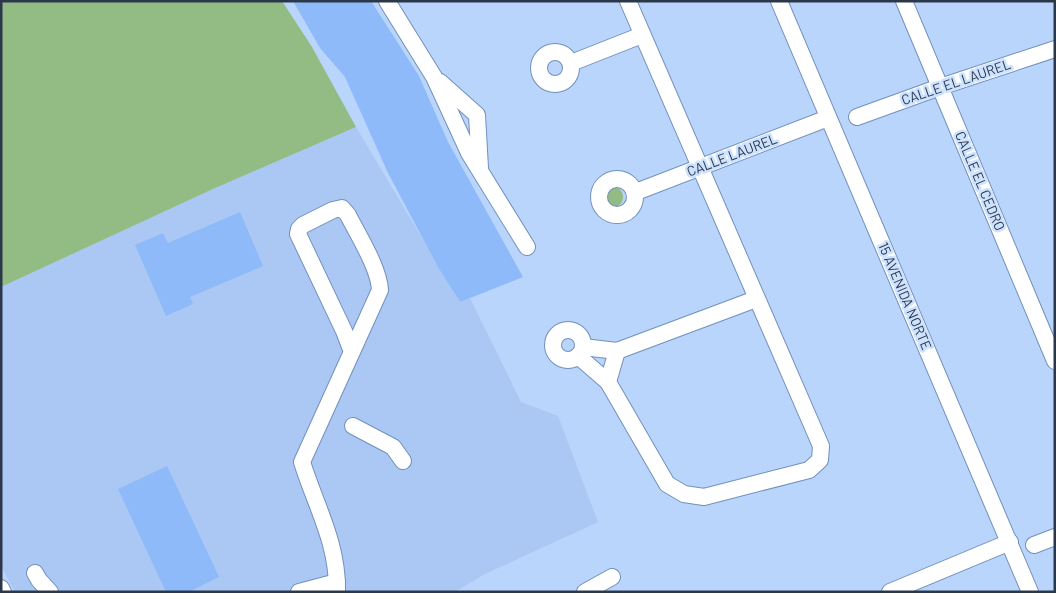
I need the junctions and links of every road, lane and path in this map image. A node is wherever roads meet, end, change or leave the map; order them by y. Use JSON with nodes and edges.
{"nodes":[{"id":1,"x":387,"y":1,"type":"edge"},
{"id":2,"x":628,"y":1,"type":"edge"},
{"id":3,"x":779,"y":1,"type":"edge"},
{"id":4,"x":904,"y":1,"type":"edge"},
{"id":5,"x":642,"y":35,"type":"junction"},
{"id":6,"x":1055,"y":49,"type":"edge"},
{"id":7,"x":571,"y":63,"type":"dead end"},
{"id":8,"x":434,"y":77,"type":"junction"},
{"id":9,"x":940,"y":87,"type":"junction"},
{"id":10,"x":857,"y":117,"type":"dead end"},
{"id":11,"x":828,"y":118,"type":"junction"},
{"id":12,"x":699,"y":168,"type":"junction"},
{"id":13,"x":480,"y":170,"type":"junction"},
{"id":14,"x":636,"y":192,"type":"dead end"},
{"id":15,"x":527,"y":246,"type":"dead end"},
{"id":16,"x":756,"y":299,"type":"junction"},
{"id":17,"x":617,"y":351,"type":"junction"},
{"id":18,"x":352,"y":352,"type":"junction"},
{"id":19,"x":1055,"y":362,"type":"edge"},
{"id":20,"x":608,"y":382,"type":"junction"},
{"id":21,"x":353,"y":426,"type":"dead end"},
{"id":22,"x":403,"y":461,"type":"dead end"},
{"id":23,"x":1055,"y":537,"type":"edge"},
{"id":24,"x":1010,"y":542,"type":"junction"},
{"id":25,"x":1034,"y":545,"type":"dead end"},
{"id":26,"x":35,"y":573,"type":"dead end"},
{"id":27,"x":612,"y":576,"type":"dead end"},
{"id":28,"x":337,"y":587,"type":"edge"},
{"id":29,"x":1,"y":588,"type":"edge"},
{"id":30,"x":3,"y":592,"type":"edge"},
{"id":31,"x":50,"y":592,"type":"edge"},
{"id":32,"x":299,"y":592,"type":"edge"},
{"id":33,"x":585,"y":592,"type":"edge"},
{"id":34,"x":890,"y":592,"type":"edge"},
{"id":35,"x":1030,"y":592,"type":"edge"}],
"edges":[{"from":1,"to":8,"type":"street"},
{"from":2,"to":5,"type":"street"},
{"from":3,"to":11,"type":"street","name":"15 AVENIDA NORTE"},
{"from":4,"to":9,"type":"street","name":"CALLE EL CEDRO"},
{"from":5,"to":7,"type":"street"},
{"from":5,"to":12,"type":"street"},
{"from":6,"to":9,"type":"street","name":"CALLE EL LAUREL"},
{"from":8,"to":13,"type":"street"},
{"from":8,"to":13,"type":"street"},
{"from":9,"to":10,"type":"street","name":"CALLE EL LAUREL"},
{"from":9,"to":19,"type":"street","name":"CALLE EL CEDRO"},
{"from":11,"to":12,"type":"street","name":"CALLE LAUREL"},
{"from":11,"to":24,"type":"street","name":"15 AVENIDA NORTE"},
{"from":12,"to":14,"type":"street","name":"CALLE LAUREL"},
{"from":12,"to":16,"type":"street"},
{"from":13,"to":15,"type":"street"},
{"from":16,"to":17,"type":"street"},
{"from":16,"to":20,"type":"street"},
{"from":17,"to":20,"type":"street"},
{"from":17,"to":20,"type":"street"},
{"from":18,"to":18,"type":"street"},
{"from":18,"to":28,"type":"street"},
{"from":21,"to":22,"type":"street"},
{"from":23,"to":25,"type":"street"},
{"from":24,"to":34,"type":"street"},
{"from":24,"to":35,"type":"street","name":"15 AVENIDA NORTE"},
{"from":26,"to":31,"type":"street"},
{"from":27,"to":33,"type":"street"},
{"from":28,"to":32,"type":"street"},
{"from":29,"to":30,"type":"street"}]}
